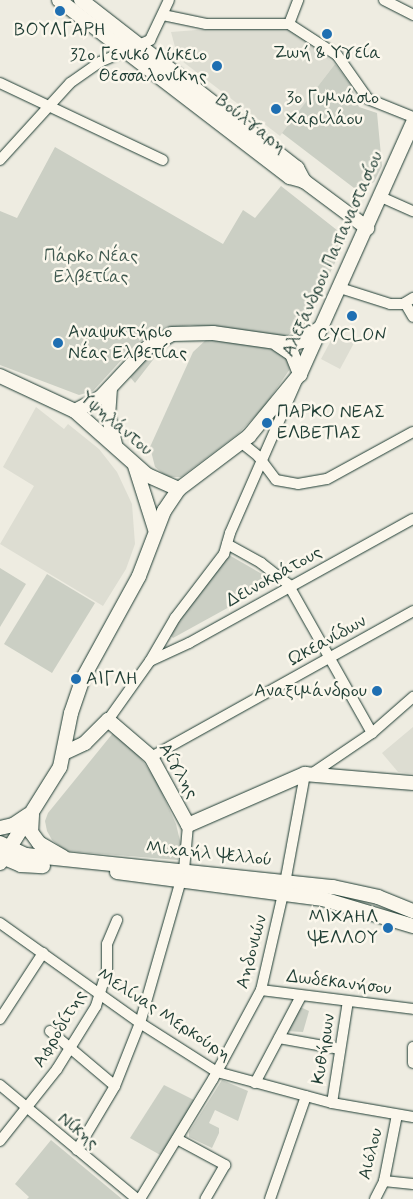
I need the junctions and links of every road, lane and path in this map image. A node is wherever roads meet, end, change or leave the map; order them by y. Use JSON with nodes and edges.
{"nodes":[{"id":1,"x":59,"y":0,"type":"edge"},
{"id":2,"x":81,"y":0,"type":"edge"},
{"id":3,"x":168,"y":0,"type":"edge"},
{"id":4,"x":298,"y":0,"type":"edge"},
{"id":5,"x":384,"y":0,"type":"edge"},
{"id":6,"x":163,"y":15,"type":"junction"},
{"id":7,"x":413,"y":15,"type":"edge"},
{"id":8,"x":289,"y":24,"type":"junction"},
{"id":9,"x":139,"y":46,"type":"junction"},
{"id":10,"x":126,"y":52,"type":"junction"},
{"id":11,"x":0,"y":83,"type":"edge"},
{"id":12,"x":49,"y":107,"type":"junction"},
{"id":13,"x":413,"y":117,"type":"edge"},
{"id":14,"x":413,"y":123,"type":"edge"},
{"id":15,"x":0,"y":160,"type":"edge"},
{"id":16,"x":163,"y":160,"type":"dead end"},
{"id":17,"x":304,"y":181,"type":"junction"},
{"id":18,"x":381,"y":197,"type":"junction"},
{"id":19,"x":413,"y":211,"type":"edge"},
{"id":20,"x":367,"y":228,"type":"junction"},
{"id":21,"x":340,"y":288,"type":"junction"},
{"id":22,"x":409,"y":301,"type":"edge"},
{"id":23,"x":413,"y":317,"type":"edge"},
{"id":24,"x":323,"y":324,"type":"junction"},
{"id":25,"x":274,"y":343,"type":"junction"},
{"id":26,"x":300,"y":374,"type":"junction"},
{"id":27,"x":0,"y":376,"type":"edge"},
{"id":28,"x":110,"y":388,"type":"junction"},
{"id":29,"x":75,"y":411,"type":"junction"},
{"id":30,"x":413,"y":432,"type":"edge"},
{"id":31,"x":242,"y":443,"type":"junction"},
{"id":32,"x":115,"y":446,"type":"junction"},
{"id":33,"x":134,"y":463,"type":"junction"},
{"id":34,"x":263,"y":465,"type":"junction"},
{"id":35,"x":179,"y":489,"type":"junction"},
{"id":36,"x":413,"y":519,"type":"edge"},
{"id":37,"x":155,"y":529,"type":"junction"},
{"id":38,"x":227,"y":544,"type":"junction"},
{"id":39,"x":289,"y":586,"type":"junction"},
{"id":40,"x":413,"y":611,"type":"edge"},
{"id":41,"x":330,"y":658,"type":"junction"},
{"id":42,"x":150,"y":661,"type":"junction"},
{"id":43,"x":413,"y":697,"type":"edge"},
{"id":44,"x":108,"y":720,"type":"junction"},
{"id":45,"x":372,"y":733,"type":"junction"},
{"id":46,"x":64,"y":753,"type":"junction"},
{"id":47,"x":151,"y":757,"type":"junction"},
{"id":48,"x":309,"y":774,"type":"junction"},
{"id":49,"x":413,"y":783,"type":"edge"},
{"id":50,"x":32,"y":812,"type":"junction"},
{"id":51,"x":188,"y":825,"type":"junction"},
{"id":52,"x":0,"y":828,"type":"edge"},
{"id":53,"x":3,"y":854,"type":"edge"},
{"id":54,"x":72,"y":861,"type":"junction"},
{"id":55,"x":35,"y":865,"type":"junction"},
{"id":56,"x":0,"y":873,"type":"edge"},
{"id":57,"x":182,"y":876,"type":"junction"},
{"id":58,"x":284,"y":887,"type":"junction"},
{"id":59,"x":413,"y":911,"type":"edge"},
{"id":60,"x":117,"y":920,"type":"dead end"},
{"id":61,"x":0,"y":924,"type":"edge"},
{"id":62,"x":413,"y":926,"type":"edge"},
{"id":63,"x":43,"y":953,"type":"junction"},
{"id":64,"x":261,"y":990,"type":"junction"},
{"id":65,"x":100,"y":994,"type":"junction"},
{"id":66,"x":301,"y":996,"type":"junction"},
{"id":67,"x":348,"y":1001,"type":"junction"},
{"id":68,"x":413,"y":1009,"type":"edge"},
{"id":69,"x":0,"y":1020,"type":"edge"},
{"id":70,"x":140,"y":1023,"type":"junction"},
{"id":71,"x":50,"y":1031,"type":"dead end"},
{"id":72,"x":279,"y":1038,"type":"junction"},
{"id":73,"x":413,"y":1046,"type":"edge"},
{"id":74,"x":70,"y":1049,"type":"junction"},
{"id":75,"x":340,"y":1049,"type":"junction"},
{"id":76,"x":413,"y":1063,"type":"edge"},
{"id":77,"x":217,"y":1072,"type":"junction"},
{"id":78,"x":255,"y":1083,"type":"junction"},
{"id":79,"x":0,"y":1086,"type":"edge"},
{"id":80,"x":115,"y":1086,"type":"junction"},
{"id":81,"x":306,"y":1096,"type":"junction"},
{"id":82,"x":332,"y":1103,"type":"junction"},
{"id":83,"x":27,"y":1108,"type":"junction"},
{"id":84,"x":396,"y":1115,"type":"junction"},
{"id":85,"x":413,"y":1117,"type":"edge"},
{"id":86,"x":177,"y":1139,"type":"junction"},
{"id":87,"x":0,"y":1141,"type":"edge"},
{"id":88,"x":77,"y":1150,"type":"junction"},
{"id":89,"x":384,"y":1180,"type":"junction"},
{"id":90,"x":413,"y":1184,"type":"edge"},
{"id":91,"x":137,"y":1199,"type":"edge"},
{"id":92,"x":205,"y":1199,"type":"edge"},
{"id":93,"x":270,"y":1199,"type":"edge"},
{"id":94,"x":375,"y":1199,"type":"edge"}],
"edges":[{"from":1,"to":10,"type":"street","name":"Βούλγαρη"},
{"from":2,"to":9,"type":"street","name":"Βούλγαρη"},
{"from":3,"to":6,"type":"street"},
{"from":4,"to":8,"type":"street"},
{"from":5,"to":7,"type":"street"},
{"from":6,"to":8,"type":"street"},
{"from":6,"to":9,"type":"street"},
{"from":8,"to":13,"type":"street"},
{"from":9,"to":10,"type":"street"},
{"from":9,"to":17,"type":"street","name":"Βούλγαρη"},
{"from":10,"to":12,"type":"street"},
{"from":10,"to":17,"type":"street","name":"Βούλγαρη"},
{"from":11,"to":12,"type":"street"},
{"from":12,"to":15,"type":"street"},
{"from":12,"to":16,"type":"street"},
{"from":14,"to":18,"type":"street","name":"Αλεξάνδρου Παπαναστασίου"},
{"from":17,"to":20,"type":"street","name":"Βούλγαρη"},
{"from":18,"to":19,"type":"street"},
{"from":18,"to":20,"type":"street","name":"Αλεξάνδρου Παπαναστασίου"},
{"from":20,"to":21,"type":"street","name":"Αλεξάνδρου Παπαναστασίου"},
{"from":21,"to":22,"type":"street"},
{"from":21,"to":24,"type":"street","name":"Αλεξάνδρου Παπαναστασίου"},
{"from":22,"to":23,"type":"street"},
{"from":24,"to":25,"type":"street"},
{"from":24,"to":26,"type":"street","name":"Αλεξάνδρου Παπαναστασίου"},
{"from":25,"to":26,"type":"street"},
{"from":25,"to":28,"type":"street"},
{"from":26,"to":31,"type":"street","name":"Αλεξάνδρου Παπαναστασίου"},
{"from":26,"to":34,"type":"street","name":"Αλεξάνδρου Παπαναστασίου"},
{"from":27,"to":29,"type":"street","name":"Υψηλάντου"},
{"from":28,"to":29,"type":"street"},
{"from":28,"to":32,"type":"street"},
{"from":29,"to":32,"type":"street","name":"Υψηλάντου"},
{"from":30,"to":34,"type":"street"},
{"from":31,"to":34,"type":"street"},
{"from":31,"to":35,"type":"street","name":"Αλεξάνδρου Παπαναστασίου"},
{"from":32,"to":33,"type":"street","name":"Υψηλάντου"},
{"from":33,"to":35,"type":"street","name":"Υψηλάντου"},
{"from":33,"to":37,"type":"street"},
{"from":34,"to":38,"type":"street","name":"Αλεξάνδρου Παπαναστασίου"},
{"from":35,"to":37,"type":"street","name":"Αλεξάνδρου Παπαναστασίου"},
{"from":36,"to":39,"type":"street","name":"Δεινοκράτους"},
{"from":37,"to":46,"type":"street","name":"Αλεξάνδρου Παπαναστασίου"},
{"from":38,"to":39,"type":"street"},
{"from":38,"to":42,"type":"street","name":"Αλεξάνδρου Παπαναστασίου"},
{"from":39,"to":41,"type":"street"},
{"from":39,"to":42,"type":"street","name":"Δεινοκράτους"},
{"from":40,"to":41,"type":"street","name":"Ωκεανίδων"},
{"from":41,"to":45,"type":"street"},
{"from":41,"to":47,"type":"street","name":"Ωκεανίδων"},
{"from":42,"to":44,"type":"street","name":"Αλεξάνδρου Παπαναστασίου"},
{"from":43,"to":45,"type":"street"},
{"from":44,"to":46,"type":"street","name":"Αλεξάνδρου Παπαναστασίου"},
{"from":44,"to":47,"type":"street","name":"Αίγλης"},
{"from":45,"to":48,"type":"street"},
{"from":46,"to":50,"type":"street","name":"Αλεξάνδρου Παπαναστασίου"},
{"from":47,"to":51,"type":"street","name":"Αίγλης"},
{"from":48,"to":49,"type":"street"},
{"from":48,"to":51,"type":"street"},
{"from":48,"to":58,"type":"street","name":"Αηδονιών"},
{"from":50,"to":52,"type":"street"},
{"from":50,"to":53,"type":"street","name":"Αλεξάνδρου Παπαναστασίου"},
{"from":50,"to":54,"type":"street"},
{"from":51,"to":57,"type":"street"},
{"from":53,"to":54,"type":"street","name":"Μιχαήλ Ψελλού"},
{"from":53,"to":55,"type":"street","name":"Μιχαήλ Ψελλού"},
{"from":54,"to":57,"type":"street","name":"Μιχαήλ Ψελλού"},
{"from":55,"to":56,"type":"street"},
{"from":55,"to":57,"type":"street","name":"Μιχαήλ Ψελλού"},
{"from":57,"to":58,"type":"street","name":"Μιχαήλ Ψελλού"},
{"from":57,"to":70,"type":"street"},
{"from":58,"to":59,"type":"street","name":"Μιχαήλ Ψελλού"},
{"from":58,"to":62,"type":"street","name":"Μιχαήλ Ψελλού"},
{"from":58,"to":64,"type":"street","name":"Αηδονιών"},
{"from":60,"to":65,"type":"street","name":"Αφροδίτης"},
{"from":61,"to":63,"type":"street","name":"Μελίνας Μερκούρη"},
{"from":63,"to":65,"type":"street","name":"Μελίνας Μερκούρη"},
{"from":63,"to":69,"type":"street"},
{"from":64,"to":66,"type":"street","name":"Δωδεκανήσου"},
{"from":64,"to":77,"type":"street","name":"Αηδονιών"},
{"from":65,"to":70,"type":"street","name":"Μελίνας Μερκούρη"},
{"from":65,"to":74,"type":"street","name":"Αφροδίτης"},
{"from":66,"to":67,"type":"street","name":"Δωδεκανήσου"},
{"from":66,"to":72,"type":"street"},
{"from":67,"to":68,"type":"street","name":"Δωδεκανήσου"},
{"from":67,"to":75,"type":"street","name":"Κυθήρων"},
{"from":70,"to":77,"type":"street","name":"Μελίνας Μερκούρη"},
{"from":70,"to":80,"type":"street"},
{"from":71,"to":74,"type":"street"},
{"from":72,"to":75,"type":"street"},
{"from":72,"to":78,"type":"street"},
{"from":73,"to":76,"type":"street"},
{"from":74,"to":80,"type":"street"},
{"from":74,"to":83,"type":"street","name":"Αφροδίτης"},
{"from":75,"to":82,"type":"street","name":"Κυθήρων"},
{"from":77,"to":78,"type":"street","name":"Μελίνας Μερκούρη"},
{"from":77,"to":86,"type":"street","name":"Αηδονιών"},
{"from":78,"to":81,"type":"street","name":"Μελίνας Μερκούρη"},
{"from":79,"to":83,"type":"street","name":"Νίκης"},
{"from":80,"to":88,"type":"street"},
{"from":81,"to":82,"type":"street","name":"Μελίνας Μερκούρη"},
{"from":81,"to":93,"type":"street"},
{"from":82,"to":84,"type":"street","name":"Μελίνας Μερκούρη"},
{"from":83,"to":87,"type":"street","name":"Αφροδίτης"},
{"from":83,"to":88,"type":"street","name":"Νίκης"},
{"from":84,"to":85,"type":"street","name":"Μελίνας Μερκούρη"},
{"from":84,"to":89,"type":"street","name":"Αιόλου"},
{"from":86,"to":91,"type":"street","name":"Αηδονιών"},
{"from":86,"to":92,"type":"street"},
{"from":88,"to":91,"type":"street","name":"Νίκης"},
{"from":89,"to":90,"type":"street"},
{"from":89,"to":94,"type":"street","name":"Αιόλου"}]}
